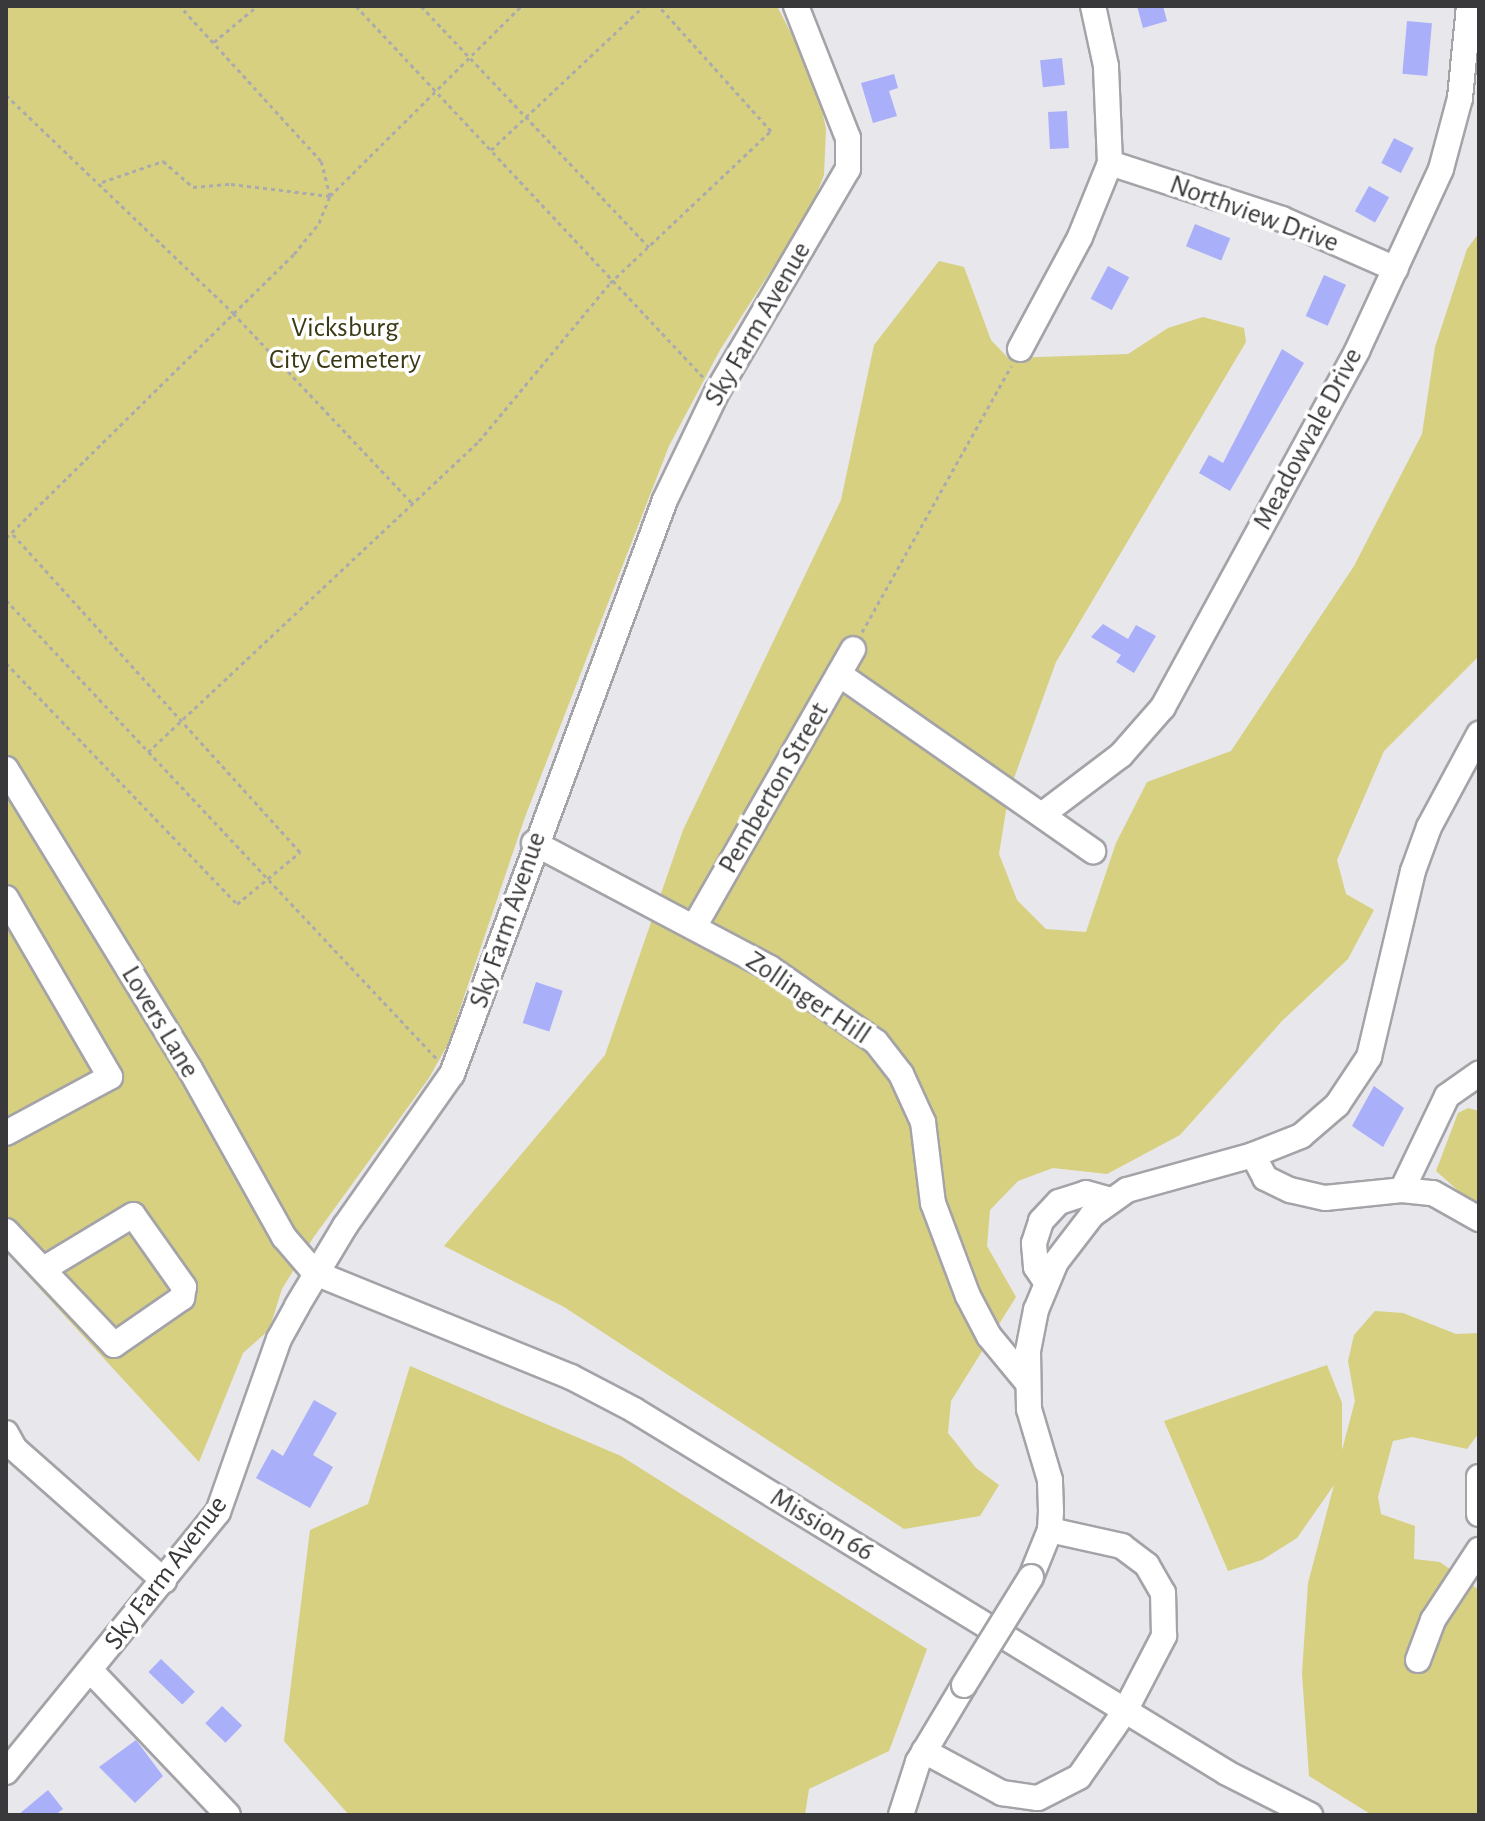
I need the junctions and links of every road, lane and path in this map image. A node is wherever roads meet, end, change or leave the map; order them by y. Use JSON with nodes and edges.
{"nodes":[{"id":1,"x":180,"y":6,"type":"edge"},
{"id":2,"x":257,"y":6,"type":"edge"},
{"id":3,"x":356,"y":6,"type":"edge"},
{"id":4,"x":421,"y":6,"type":"edge"},
{"id":5,"x":521,"y":6,"type":"edge"},
{"id":6,"x":644,"y":6,"type":"edge"},
{"id":7,"x":659,"y":6,"type":"edge"},
{"id":8,"x":796,"y":6,"type":"edge"},
{"id":9,"x":1093,"y":6,"type":"edge"},
{"id":10,"x":1469,"y":6,"type":"edge"},
{"id":11,"x":214,"y":43,"type":"junction"},
{"id":12,"x":468,"y":57,"type":"junction"},
{"id":13,"x":436,"y":88,"type":"junction"},
{"id":14,"x":6,"y":95,"type":"edge"},
{"id":15,"x":528,"y":121,"type":"junction"},
{"id":16,"x":491,"y":150,"type":"junction"},
{"id":17,"x":1110,"y":163,"type":"junction"},
{"id":18,"x":100,"y":183,"type":"junction"},
{"id":19,"x":330,"y":196,"type":"junction"},
{"id":20,"x":649,"y":248,"type":"junction"},
{"id":21,"x":1396,"y":269,"type":"junction"},
{"id":22,"x":610,"y":283,"type":"junction"},
{"id":23,"x":233,"y":313,"type":"junction"},
{"id":24,"x":1020,"y":349,"type":"joint"},
{"id":25,"x":717,"y":392,"type":"junction"},
{"id":26,"x":413,"y":504,"type":"junction"},
{"id":27,"x":11,"y":532,"type":"junction"},
{"id":28,"x":6,"y":538,"type":"edge"},
{"id":29,"x":6,"y":600,"type":"edge"},
{"id":30,"x":853,"y":649,"type":"joint"},
{"id":31,"x":6,"y":663,"type":"edge"},
{"id":32,"x":839,"y":674,"type":"junction"},
{"id":33,"x":181,"y":721,"type":"junction"},
{"id":34,"x":1479,"y":734,"type":"edge"},
{"id":35,"x":148,"y":752,"type":"junction"},
{"id":36,"x":1472,"y":762,"type":"edge"},
{"id":37,"x":6,"y":769,"type":"edge"},
{"id":38,"x":1043,"y":814,"type":"junction"},
{"id":39,"x":534,"y":843,"type":"junction"},
{"id":40,"x":1093,"y":851,"type":"dead end"},
{"id":41,"x":266,"y":880,"type":"junction"},
{"id":42,"x":6,"y":898,"type":"edge"},
{"id":43,"x":694,"y":927,"type":"junction"},
{"id":44,"x":452,"y":1074,"type":"junction"},
{"id":45,"x":1479,"y":1074,"type":"edge"},
{"id":46,"x":6,"y":1133,"type":"edge"},
{"id":47,"x":1253,"y":1155,"type":"junction"},
{"id":48,"x":1402,"y":1190,"type":"junction"},
{"id":49,"x":1110,"y":1200,"type":"junction"},
{"id":50,"x":1479,"y":1219,"type":"edge"},
{"id":51,"x":6,"y":1231,"type":"edge"},
{"id":52,"x":45,"y":1268,"type":"junction"},
{"id":53,"x":315,"y":1273,"type":"junction"},
{"id":54,"x":1046,"y":1282,"type":"junction"},
{"id":55,"x":1027,"y":1382,"type":"junction"},
{"id":56,"x":6,"y":1433,"type":"edge"},
{"id":57,"x":1479,"y":1477,"type":"edge"},
{"id":58,"x":1479,"y":1514,"type":"edge"},
{"id":59,"x":1050,"y":1530,"type":"junction"},
{"id":60,"x":1479,"y":1550,"type":"edge"},
{"id":61,"x":164,"y":1581,"type":"junction"},
{"id":62,"x":1418,"y":1660,"type":"dead end"},
{"id":63,"x":92,"y":1672,"type":"junction"},
{"id":64,"x":1125,"y":1711,"type":"junction"},
{"id":65,"x":924,"y":1751,"type":"junction"},
{"id":66,"x":6,"y":1772,"type":"edge"},
{"id":67,"x":228,"y":1815,"type":"edge"},
{"id":68,"x":901,"y":1815,"type":"edge"},
{"id":69,"x":1310,"y":1815,"type":"edge"}],
"edges":[{"from":1,"to":11,"type":"path"},
{"from":2,"to":11,"type":"path"},
{"from":3,"to":13,"type":"path"},
{"from":4,"to":12,"type":"path"},
{"from":5,"to":12,"type":"path"},
{"from":6,"to":15,"type":"path"},
{"from":7,"to":20,"type":"path"},
{"from":8,"to":25,"type":"street","name":"Sky Farm Avenue"},
{"from":9,"to":17,"type":"street"},
{"from":10,"to":21,"type":"street","name":"Meadowvale Drive"},
{"from":11,"to":19,"type":"path"},
{"from":12,"to":13,"type":"path"},
{"from":12,"to":15,"type":"path"},
{"from":13,"to":16,"type":"path"},
{"from":13,"to":19,"type":"path"},
{"from":14,"to":18,"type":"path"},
{"from":15,"to":16,"type":"path"},
{"from":15,"to":20,"type":"path"},
{"from":16,"to":22,"type":"path"},
{"from":17,"to":21,"type":"street","name":"Northview Drive"},
{"from":17,"to":24,"type":"street"},
{"from":18,"to":19,"type":"path"},
{"from":18,"to":23,"type":"path"},
{"from":19,"to":23,"type":"path"},
{"from":20,"to":22,"type":"path"},
{"from":21,"to":38,"type":"street","name":"Meadowvale Drive"},
{"from":22,"to":25,"type":"path"},
{"from":22,"to":26,"type":"path"},
{"from":23,"to":26,"type":"path"},
{"from":23,"to":27,"type":"path"},
{"from":24,"to":30,"type":"path"},
{"from":25,"to":39,"type":"street","name":"Sky Farm Avenue"},
{"from":26,"to":33,"type":"path"},
{"from":27,"to":28,"type":"path"},
{"from":27,"to":33,"type":"path"},
{"from":29,"to":35,"type":"path"},
{"from":30,"to":32,"type":"street","name":"Pemberton Street"},
{"from":31,"to":41,"type":"path"},
{"from":32,"to":38,"type":"street"},
{"from":32,"to":43,"type":"street","name":"Pemberton Street"},
{"from":33,"to":35,"type":"path"},
{"from":33,"to":41,"type":"path"},
{"from":34,"to":36,"type":"street"},
{"from":35,"to":41,"type":"path"},
{"from":36,"to":47,"type":"street"},
{"from":37,"to":53,"type":"street","name":"Lovers Lane"},
{"from":38,"to":40,"type":"street"},
{"from":39,"to":43,"type":"street","name":"Zollinger Hill"},
{"from":39,"to":44,"type":"street","name":"Sky Farm Avenue"},
{"from":41,"to":44,"type":"path"},
{"from":42,"to":46,"type":"street"},
{"from":43,"to":55,"type":"street","name":"Zollinger Hill"},
{"from":44,"to":53,"type":"street","name":"Sky Farm Avenue"},
{"from":45,"to":48,"type":"street"},
{"from":47,"to":48,"type":"street"},
{"from":47,"to":49,"type":"street"},
{"from":48,"to":50,"type":"street"},
{"from":49,"to":54,"type":"street"},
{"from":49,"to":54,"type":"street"},
{"from":51,"to":52,"type":"street"},
{"from":52,"to":52,"type":"street"},
{"from":53,"to":61,"type":"street","name":"Sky Farm Avenue"},
{"from":53,"to":64,"type":"street","name":"Mission 66"},
{"from":54,"to":55,"type":"street"},
{"from":55,"to":59,"type":"street"},
{"from":56,"to":61,"type":"street"},
{"from":57,"to":58,"type":"street"},
{"from":59,"to":64,"type":"street"},
{"from":59,"to":65,"type":"street","bridge":true},
{"from":60,"to":62,"type":"street"},
{"from":61,"to":63,"type":"street","name":"Sky Farm Avenue"},
{"from":63,"to":66,"type":"street","name":"Sky Farm Avenue"},
{"from":63,"to":67,"type":"street"},
{"from":64,"to":65,"type":"street"},
{"from":64,"to":69,"type":"street","name":"Mission 66"},
{"from":65,"to":68,"type":"street"}]}
